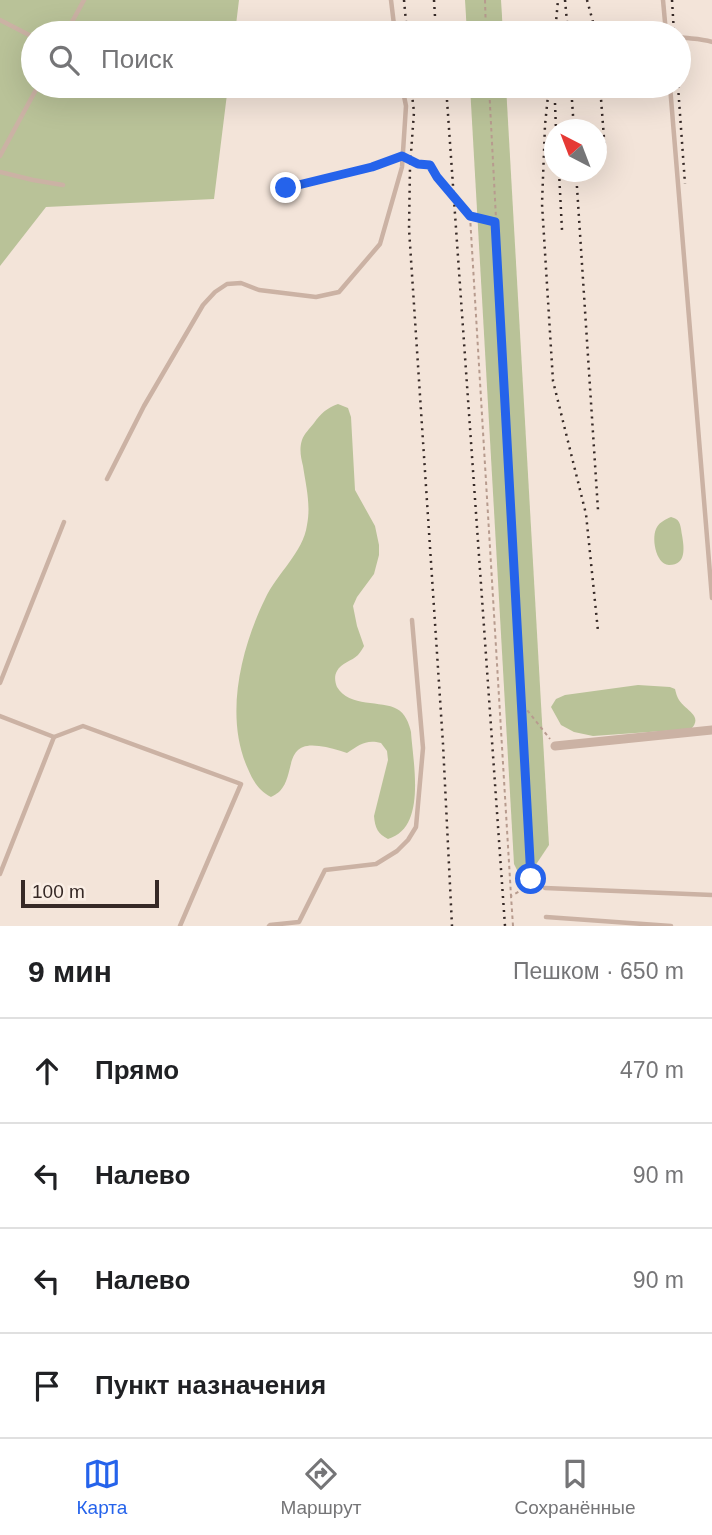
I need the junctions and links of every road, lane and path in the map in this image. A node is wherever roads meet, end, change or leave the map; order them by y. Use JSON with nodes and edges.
{"nodes":[{"id":1,"x":84,"y":0,"type":"edge"},
{"id":2,"x":391,"y":0,"type":"edge"},
{"id":3,"x":485,"y":0,"type":"edge"},
{"id":4,"x":663,"y":0,"type":"edge"},
{"id":5,"x":0,"y":20,"type":"edge"},
{"id":6,"x":73,"y":21,"type":"edge"},
{"id":7,"x":394,"y":21,"type":"edge"},
{"id":8,"x":486,"y":21,"type":"edge"},
{"id":9,"x":665,"y":21,"type":"edge"},
{"id":10,"x":21,"y":31,"type":"edge"},
{"id":11,"x":691,"y":38,"type":"edge"},
{"id":12,"x":712,"y":41,"type":"edge"},
{"id":13,"x":31,"y":98,"type":"edge"},
{"id":14,"x":404,"y":98,"type":"edge"},
{"id":15,"x":490,"y":98,"type":"edge"},
{"id":16,"x":671,"y":98,"type":"edge"},
{"id":17,"x":0,"y":156,"type":"edge"},
{"id":18,"x":402,"y":156,"type":"junction"},
{"id":19,"x":0,"y":172,"type":"edge"},
{"id":20,"x":63,"y":185,"type":"dead end"},
{"id":21,"x":286,"y":188,"type":"dead end"},
{"id":22,"x":470,"y":216,"type":"junction"},
{"id":23,"x":495,"y":222,"type":"junction"},
{"id":24,"x":107,"y":479,"type":"dead end"},
{"id":25,"x":64,"y":522,"type":"dead end"},
{"id":26,"x":712,"y":598,"type":"edge"},
{"id":27,"x":412,"y":620,"type":"dead end"},
{"id":28,"x":1,"y":680,"type":"edge"},
{"id":29,"x":522,"y":702,"type":"junction"},
{"id":30,"x":0,"y":716,"type":"edge"},
{"id":31,"x":712,"y":730,"type":"edge"},
{"id":32,"x":54,"y":737,"type":"junction"},
{"id":33,"x":555,"y":746,"type":"joint"},
{"id":34,"x":0,"y":874,"type":"edge"},
{"id":35,"x":531,"y":879,"type":"junction"},
{"id":36,"x":545,"y":888,"type":"joint"},
{"id":37,"x":712,"y":895,"type":"edge"},
{"id":38,"x":511,"y":896,"type":"junction"},
{"id":39,"x":546,"y":918,"type":"dead end"},
{"id":40,"x":180,"y":926,"type":"edge"},
{"id":41,"x":269,"y":926,"type":"edge"},
{"id":42,"x":513,"y":926,"type":"edge"},
{"id":43,"x":671,"y":926,"type":"edge"}],
"edges":[{"from":1,"to":6,"type":"lane"},
{"from":2,"to":7,"type":"lane"},
{"from":3,"to":8,"type":"path"},
{"from":4,"to":9,"type":"lane"},
{"from":5,"to":10,"type":"lane"},
{"from":11,"to":12,"type":"lane"},
{"from":13,"to":17,"type":"lane"},
{"from":14,"to":18,"type":"lane"},
{"from":15,"to":23,"type":"path"},
{"from":16,"to":26,"type":"lane"},
{"from":18,"to":21,"type":"lane"},
{"from":18,"to":22,"type":"path"},
{"from":18,"to":24,"type":"lane"},
{"from":19,"to":20,"type":"lane"},
{"from":22,"to":23,"type":"path"},
{"from":22,"to":38,"type":"path"},
{"from":23,"to":29,"type":"path"},
{"from":25,"to":28,"type":"lane"},
{"from":27,"to":41,"type":"lane"},
{"from":29,"to":33,"type":"path"},
{"from":29,"to":35,"type":"path"},
{"from":30,"to":32,"type":"lane"},
{"from":31,"to":33,"type":"street"},
{"from":32,"to":34,"type":"lane"},
{"from":32,"to":40,"type":"lane"},
{"from":35,"to":36,"type":"path"},
{"from":35,"to":38,"type":"path"},
{"from":36,"to":37,"type":"lane"},
{"from":38,"to":42,"type":"path"},
{"from":39,"to":43,"type":"lane"}]}
